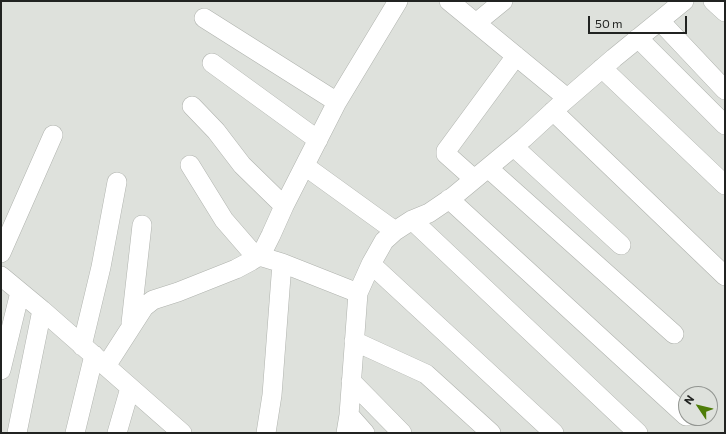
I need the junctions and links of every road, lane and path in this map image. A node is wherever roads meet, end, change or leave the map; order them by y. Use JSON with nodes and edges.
{"nodes":[{"id":1,"x":398,"y":1,"type":"edge"},
{"id":2,"x":450,"y":1,"type":"edge"},
{"id":3,"x":503,"y":1,"type":"edge"},
{"id":4,"x":684,"y":1,"type":"edge"},
{"id":5,"x":713,"y":1,"type":"edge"},
{"id":6,"x":725,"y":12,"type":"edge"},
{"id":7,"x":204,"y":18,"type":"dead end"},
{"id":8,"x":660,"y":21,"type":"junction"},
{"id":9,"x":476,"y":23,"type":"junction"},
{"id":10,"x":638,"y":38,"type":"junction"},
{"id":11,"x":516,"y":56,"type":"junction"},
{"id":12,"x":212,"y":63,"type":"dead end"},
{"id":13,"x":602,"y":68,"type":"junction"},
{"id":14,"x":725,"y":90,"type":"edge"},
{"id":15,"x":568,"y":98,"type":"junction"},
{"id":16,"x":337,"y":102,"type":"junction"},
{"id":17,"x":192,"y":106,"type":"dead end"},
{"id":18,"x":553,"y":111,"type":"junction"},
{"id":19,"x":725,"y":125,"type":"edge"},
{"id":20,"x":53,"y":135,"type":"dead end"},
{"id":21,"x":318,"y":140,"type":"junction"},
{"id":22,"x":514,"y":147,"type":"junction"},
{"id":23,"x":190,"y":165,"type":"dead end"},
{"id":24,"x":304,"y":166,"type":"junction"},
{"id":25,"x":481,"y":173,"type":"junction"},
{"id":26,"x":117,"y":182,"type":"dead end"},
{"id":27,"x":725,"y":185,"type":"edge"},
{"id":28,"x":449,"y":199,"type":"junction"},
{"id":29,"x":284,"y":206,"type":"junction"},
{"id":30,"x":412,"y":220,"type":"junction"},
{"id":31,"x":142,"y":226,"type":"dead end"},
{"id":32,"x":395,"y":231,"type":"junction"},
{"id":33,"x":621,"y":245,"type":"dead end"},
{"id":34,"x":1,"y":253,"type":"edge"},
{"id":35,"x":259,"y":256,"type":"junction"},
{"id":36,"x":282,"y":264,"type":"junction"},
{"id":37,"x":371,"y":264,"type":"junction"},
{"id":38,"x":1,"y":276,"type":"edge"},
{"id":39,"x":725,"y":276,"type":"edge"},
{"id":40,"x":20,"y":292,"type":"junction"},
{"id":41,"x":358,"y":294,"type":"junction"},
{"id":42,"x":42,"y":310,"type":"junction"},
{"id":43,"x":131,"y":326,"type":"junction"},
{"id":44,"x":674,"y":334,"type":"dead end"},
{"id":45,"x":354,"y":341,"type":"junction"},
{"id":46,"x":94,"y":356,"type":"junction"},
{"id":47,"x":1,"y":370,"type":"edge"},
{"id":48,"x":351,"y":381,"type":"junction"},
{"id":49,"x":130,"y":388,"type":"junction"},
{"id":50,"x":678,"y":409,"type":"edge"},
{"id":51,"x":348,"y":424,"type":"edge"},
{"id":52,"x":163,"y":426,"type":"edge"},
{"id":53,"x":17,"y":433,"type":"edge"},
{"id":54,"x":75,"y":433,"type":"edge"},
{"id":55,"x":117,"y":433,"type":"edge"},
{"id":56,"x":182,"y":433,"type":"edge"},
{"id":57,"x":266,"y":433,"type":"edge"},
{"id":58,"x":365,"y":433,"type":"edge"},
{"id":59,"x":402,"y":433,"type":"edge"},
{"id":60,"x":491,"y":433,"type":"edge"},
{"id":61,"x":554,"y":433,"type":"edge"},
{"id":62,"x":638,"y":433,"type":"edge"}],
"edges":[{"from":1,"to":16,"type":"street"},
{"from":2,"to":9,"type":"street"},
{"from":3,"to":9,"type":"street"},
{"from":4,"to":8,"type":"street"},
{"from":5,"to":6,"type":"street"},
{"from":7,"to":16,"type":"street"},
{"from":8,"to":10,"type":"street"},
{"from":8,"to":14,"type":"street"},
{"from":9,"to":11,"type":"street"},
{"from":10,"to":13,"type":"street"},
{"from":10,"to":19,"type":"street"},
{"from":11,"to":15,"type":"street"},
{"from":11,"to":25,"type":"street"},
{"from":12,"to":21,"type":"street"},
{"from":13,"to":15,"type":"street"},
{"from":13,"to":27,"type":"street"},
{"from":15,"to":18,"type":"street"},
{"from":16,"to":21,"type":"street"},
{"from":17,"to":29,"type":"street"},
{"from":18,"to":22,"type":"street"},
{"from":18,"to":39,"type":"street"},
{"from":20,"to":34,"type":"street"},
{"from":21,"to":24,"type":"street"},
{"from":22,"to":25,"type":"street"},
{"from":22,"to":33,"type":"street"},
{"from":23,"to":35,"type":"street"},
{"from":24,"to":29,"type":"street"},
{"from":24,"to":32,"type":"street"},
{"from":25,"to":28,"type":"street"},
{"from":25,"to":44,"type":"street"},
{"from":26,"to":46,"type":"street"},
{"from":28,"to":30,"type":"street"},
{"from":28,"to":50,"type":"street"},
{"from":29,"to":35,"type":"street"},
{"from":30,"to":32,"type":"street"},
{"from":30,"to":62,"type":"street"},
{"from":31,"to":43,"type":"street"},
{"from":32,"to":37,"type":"street"},
{"from":35,"to":36,"type":"street"},
{"from":35,"to":43,"type":"street"},
{"from":36,"to":41,"type":"street"},
{"from":36,"to":57,"type":"street"},
{"from":37,"to":41,"type":"street"},
{"from":37,"to":61,"type":"street"},
{"from":38,"to":40,"type":"street"},
{"from":40,"to":42,"type":"street"},
{"from":40,"to":47,"type":"street"},
{"from":41,"to":45,"type":"street"},
{"from":42,"to":46,"type":"street"},
{"from":42,"to":53,"type":"street"},
{"from":43,"to":46,"type":"street"},
{"from":45,"to":48,"type":"street"},
{"from":45,"to":60,"type":"street"},
{"from":46,"to":49,"type":"street"},
{"from":46,"to":54,"type":"street"},
{"from":48,"to":51,"type":"street"},
{"from":48,"to":59,"type":"street"},
{"from":49,"to":52,"type":"street"},
{"from":49,"to":55,"type":"street"},
{"from":51,"to":58,"type":"street"},
{"from":52,"to":56,"type":"street"}]}
